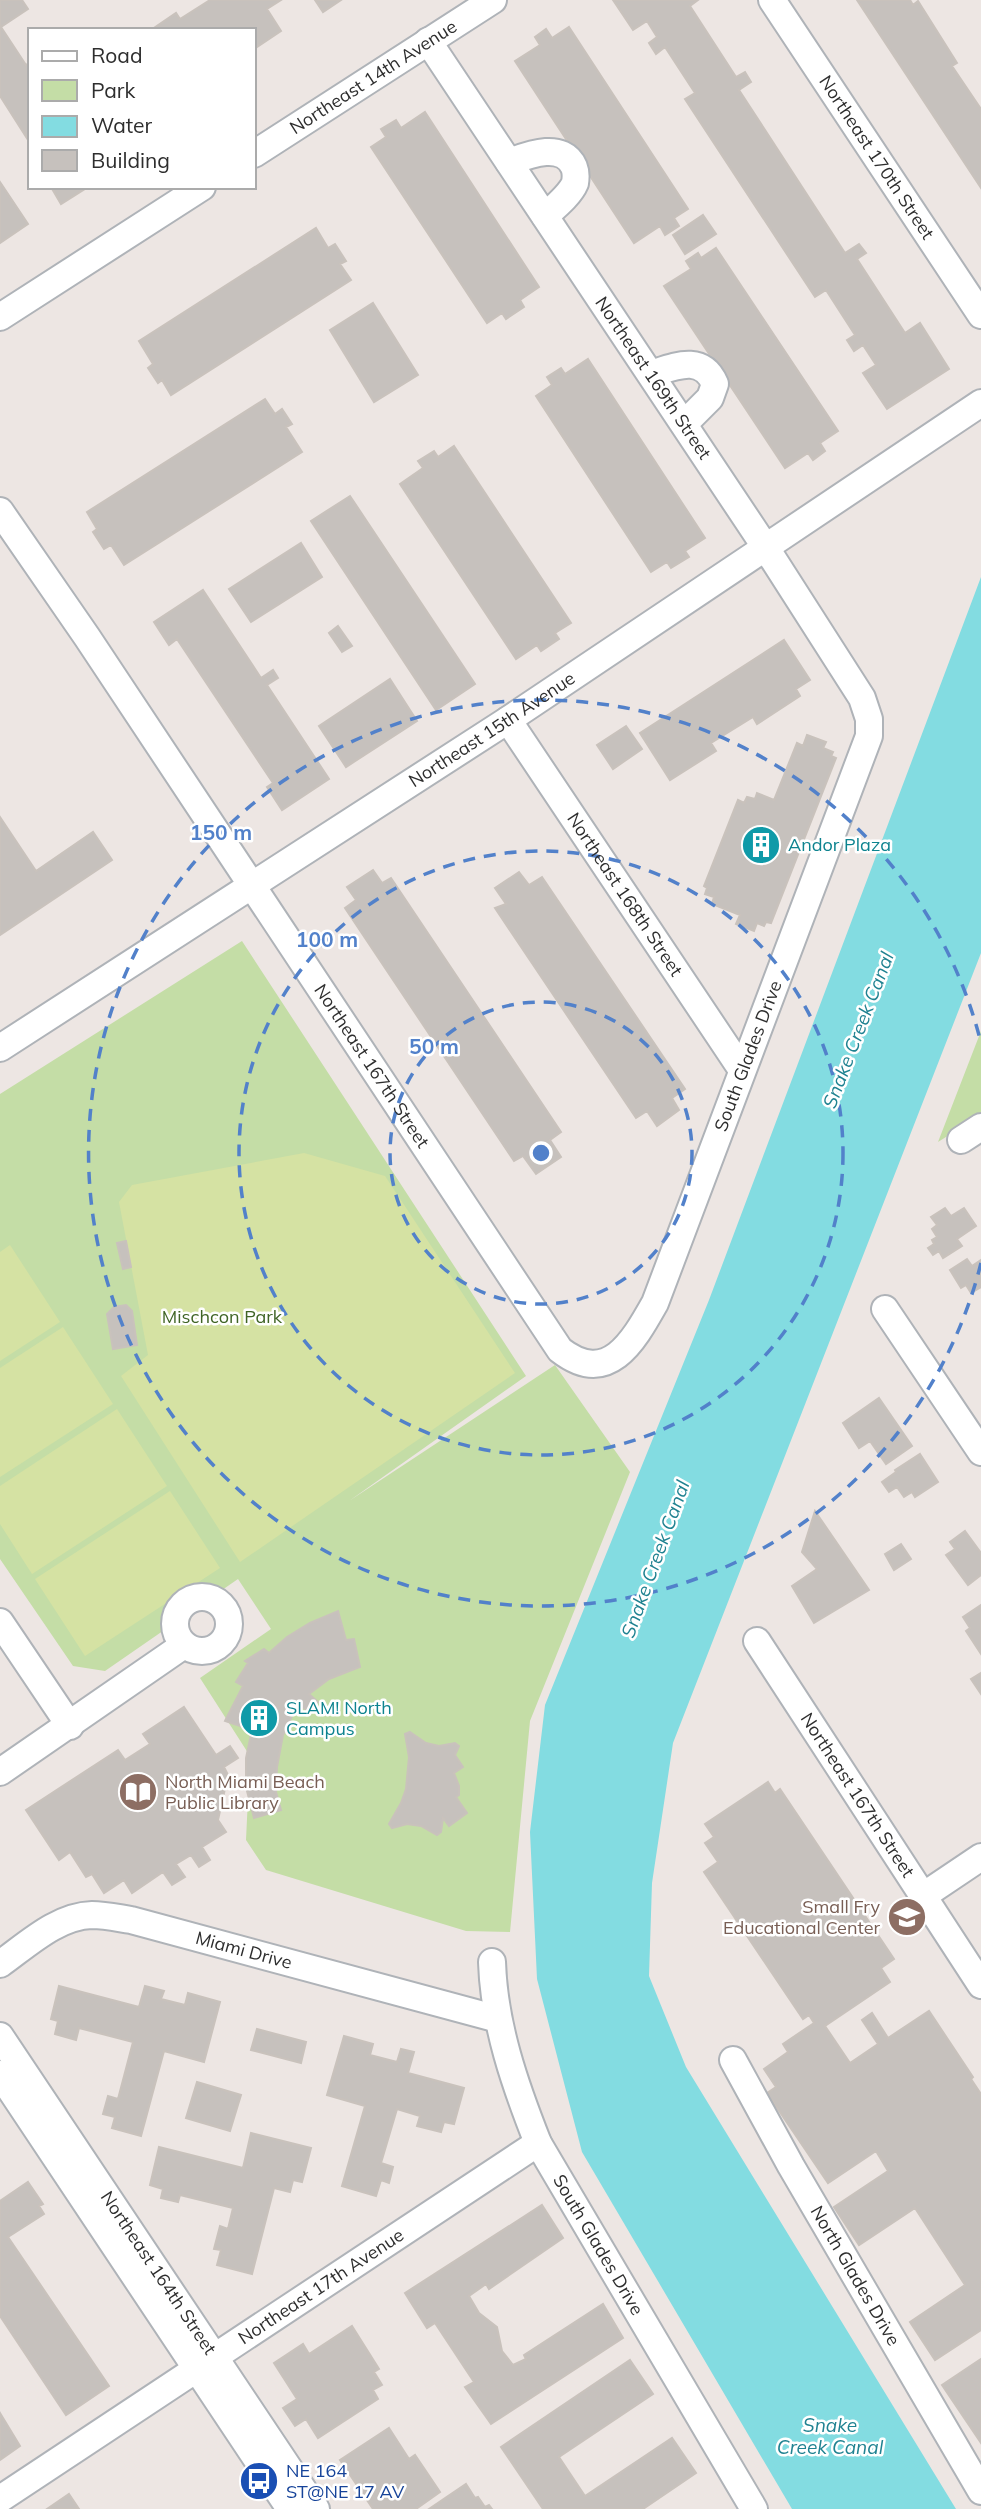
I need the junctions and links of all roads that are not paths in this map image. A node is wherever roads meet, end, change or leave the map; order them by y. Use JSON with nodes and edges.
{"nodes":[{"id":1,"x":493,"y":0,"type":"edge"},
{"id":2,"x":772,"y":0,"type":"edge"},
{"id":3,"x":428,"y":41,"type":"junction"},
{"id":4,"x":256,"y":152,"type":"edge"},
{"id":5,"x":509,"y":162,"type":"junction"},
{"id":6,"x":199,"y":189,"type":"edge"},
{"id":7,"x":545,"y":216,"type":"junction"},
{"id":8,"x":981,"y":315,"type":"edge"},
{"id":9,"x":0,"y":317,"type":"edge"},
{"id":10,"x":650,"y":374,"type":"junction"},
{"id":11,"x":981,"y":403,"type":"edge"},
{"id":12,"x":684,"y":424,"type":"junction"},
{"id":13,"x":0,"y":511,"type":"edge"},
{"id":14,"x":766,"y":548,"type":"junction"},
{"id":15,"x":869,"y":719,"type":"joint"},
{"id":16,"x":508,"y":720,"type":"junction"},
{"id":17,"x":251,"y":886,"type":"junction"},
{"id":18,"x":0,"y":1048,"type":"edge"},
{"id":19,"x":742,"y":1070,"type":"junction"},
{"id":20,"x":885,"y":1309,"type":"dead end"},
{"id":21,"x":589,"y":1365,"type":"joint"},
{"id":22,"x":981,"y":1452,"type":"edge"},
{"id":23,"x":0,"y":1622,"type":"edge"},
{"id":24,"x":757,"y":1640,"type":"dead end"},
{"id":25,"x":184,"y":1645,"type":"dead end"},
{"id":26,"x":70,"y":1726,"type":"junction"},
{"id":27,"x":0,"y":1772,"type":"edge"},
{"id":28,"x":981,"y":1857,"type":"edge"},
{"id":29,"x":923,"y":1896,"type":"junction"},
{"id":30,"x":492,"y":1962,"type":"dead end"},
{"id":31,"x":0,"y":1964,"type":"edge"},
{"id":32,"x":981,"y":1985,"type":"edge"},
{"id":33,"x":498,"y":2019,"type":"junction"},
{"id":34,"x":0,"y":2036,"type":"edge"},
{"id":35,"x":733,"y":2060,"type":"dead end"},
{"id":36,"x":0,"y":2074,"type":"edge"},
{"id":37,"x":538,"y":2143,"type":"junction"},
{"id":38,"x":205,"y":2364,"type":"junction"},
{"id":39,"x":981,"y":2491,"type":"edge"},
{"id":40,"x":0,"y":2499,"type":"edge"},
{"id":41,"x":290,"y":2509,"type":"edge"},
{"id":42,"x":316,"y":2509,"type":"edge"},
{"id":43,"x":754,"y":2509,"type":"edge"}],
"edges":[{"from":1,"to":3,"type":"street","name":"Northeast 14th Avenue"},
{"from":2,"to":8,"type":"street","name":"Northeast 170th Street"},
{"from":3,"to":4,"type":"street","name":"Northeast 14th Avenue"},
{"from":3,"to":5,"type":"street","name":"Northeast 169th Street"},
{"from":5,"to":7,"type":"street","name":"Northeast 169th Street"},
{"from":5,"to":7,"type":"street"},
{"from":6,"to":9,"type":"street"},
{"from":7,"to":10,"type":"street","name":"Northeast 169th Street"},
{"from":10,"to":12,"type":"street","name":"Northeast 169th Street"},
{"from":10,"to":12,"type":"street"},
{"from":11,"to":14,"type":"street","name":"Northeast 15th Avenue"},
{"from":12,"to":14,"type":"street","name":"Northeast 169th Street"},
{"from":13,"to":17,"type":"street","name":"Northeast 167th Street"},
{"from":14,"to":15,"type":"street","name":"Northeast 169th Street"},
{"from":14,"to":16,"type":"street","name":"Northeast 15th Avenue"},
{"from":15,"to":19,"type":"street","name":"South Glades Drive"},
{"from":16,"to":17,"type":"street","name":"Northeast 15th Avenue"},
{"from":16,"to":19,"type":"street","name":"Northeast 168th Street"},
{"from":17,"to":18,"type":"street","name":"Northeast 15th Avenue"},
{"from":17,"to":21,"type":"street","name":"Northeast 167th Street"},
{"from":19,"to":21,"type":"street","name":"South Glades Drive"},
{"from":20,"to":22,"type":"street"},
{"from":23,"to":26,"type":"street"},
{"from":24,"to":29,"type":"street","name":"Northeast 167th Street"},
{"from":25,"to":26,"type":"street"},
{"from":26,"to":27,"type":"street"},
{"from":28,"to":29,"type":"street"},
{"from":29,"to":32,"type":"street","name":"Northeast 167th Street"},
{"from":30,"to":33,"type":"street","name":"South Glades Drive"},
{"from":31,"to":33,"type":"street","name":"Miami Drive"},
{"from":33,"to":37,"type":"street","name":"South Glades Drive"},
{"from":34,"to":38,"type":"street","name":"Northeast 164th Street"},
{"from":35,"to":39,"type":"street","name":"North Glades Drive"},
{"from":36,"to":38,"type":"street","name":"Northeast 164th Street"},
{"from":37,"to":38,"type":"street","name":"Northeast 17th Avenue"},
{"from":37,"to":43,"type":"street","name":"South Glades Drive"},
{"from":38,"to":40,"type":"street","name":"Northeast 17th Avenue"},
{"from":38,"to":41,"type":"street","name":"Northeast 164th Street"},
{"from":38,"to":42,"type":"street","name":"Northeast 164th Street"}]}
